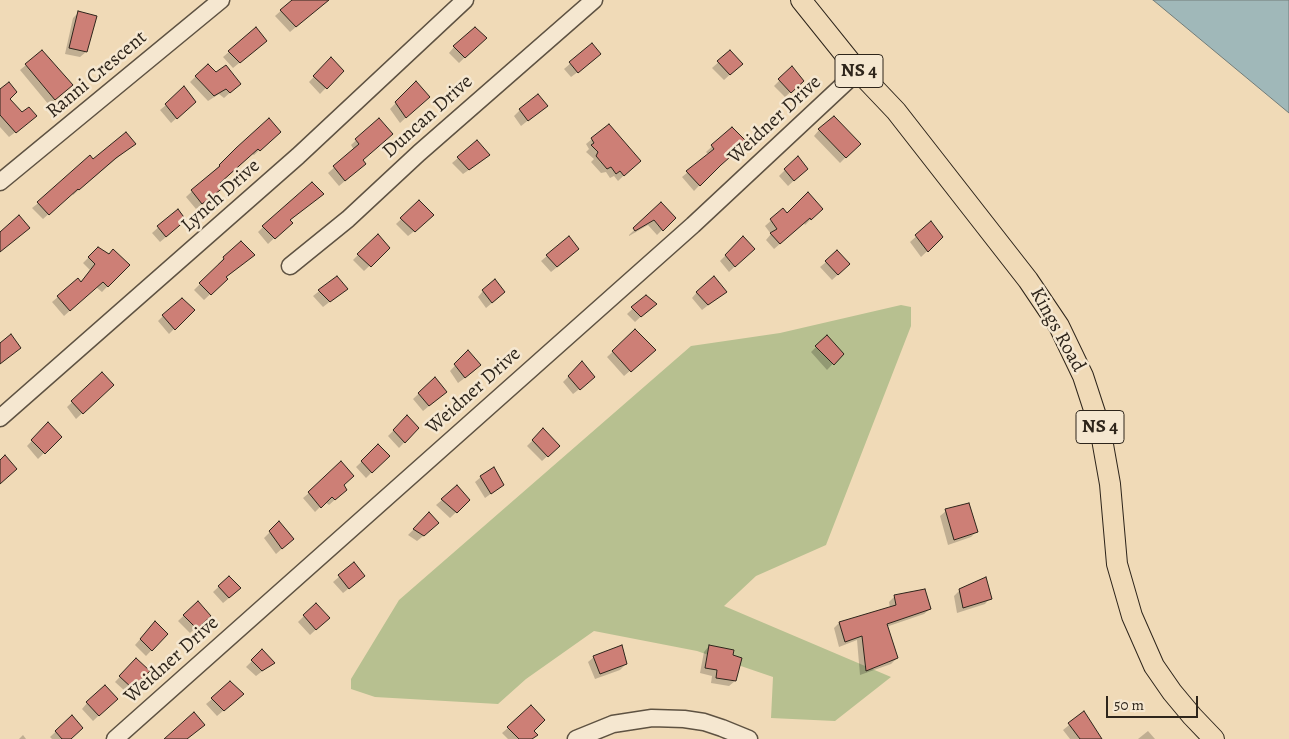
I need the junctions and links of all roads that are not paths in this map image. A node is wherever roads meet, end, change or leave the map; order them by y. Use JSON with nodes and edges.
{"nodes":[{"id":1,"x":221,"y":0,"type":"edge"},
{"id":2,"x":465,"y":0,"type":"edge"},
{"id":3,"x":594,"y":0,"type":"edge"},
{"id":4,"x":801,"y":0,"type":"edge"},
{"id":5,"x":858,"y":71,"type":"junction"},
{"id":6,"x":0,"y":182,"type":"edge"},
{"id":7,"x":290,"y":266,"type":"dead end"},
{"id":8,"x":0,"y":418,"type":"edge"},
{"id":9,"x":115,"y":739,"type":"edge"},
{"id":10,"x":576,"y":739,"type":"edge"},
{"id":11,"x":749,"y":739,"type":"edge"},
{"id":12,"x":1214,"y":739,"type":"edge"}],
"edges":[{"from":1,"to":6,"type":"street","name":"Ranni Crescent"},
{"from":2,"to":8,"type":"street","name":"Lynch Drive"},
{"from":3,"to":7,"type":"street","name":"Duncan Drive"},
{"from":4,"to":5,"type":"main road","name":"Kings Road","number":"NS 4"},
{"from":5,"to":9,"type":"street","name":"Weidner Drive"},
{"from":5,"to":12,"type":"main road","name":"Kings Road","number":"NS 4"},
{"from":10,"to":11,"type":"street"}]}
